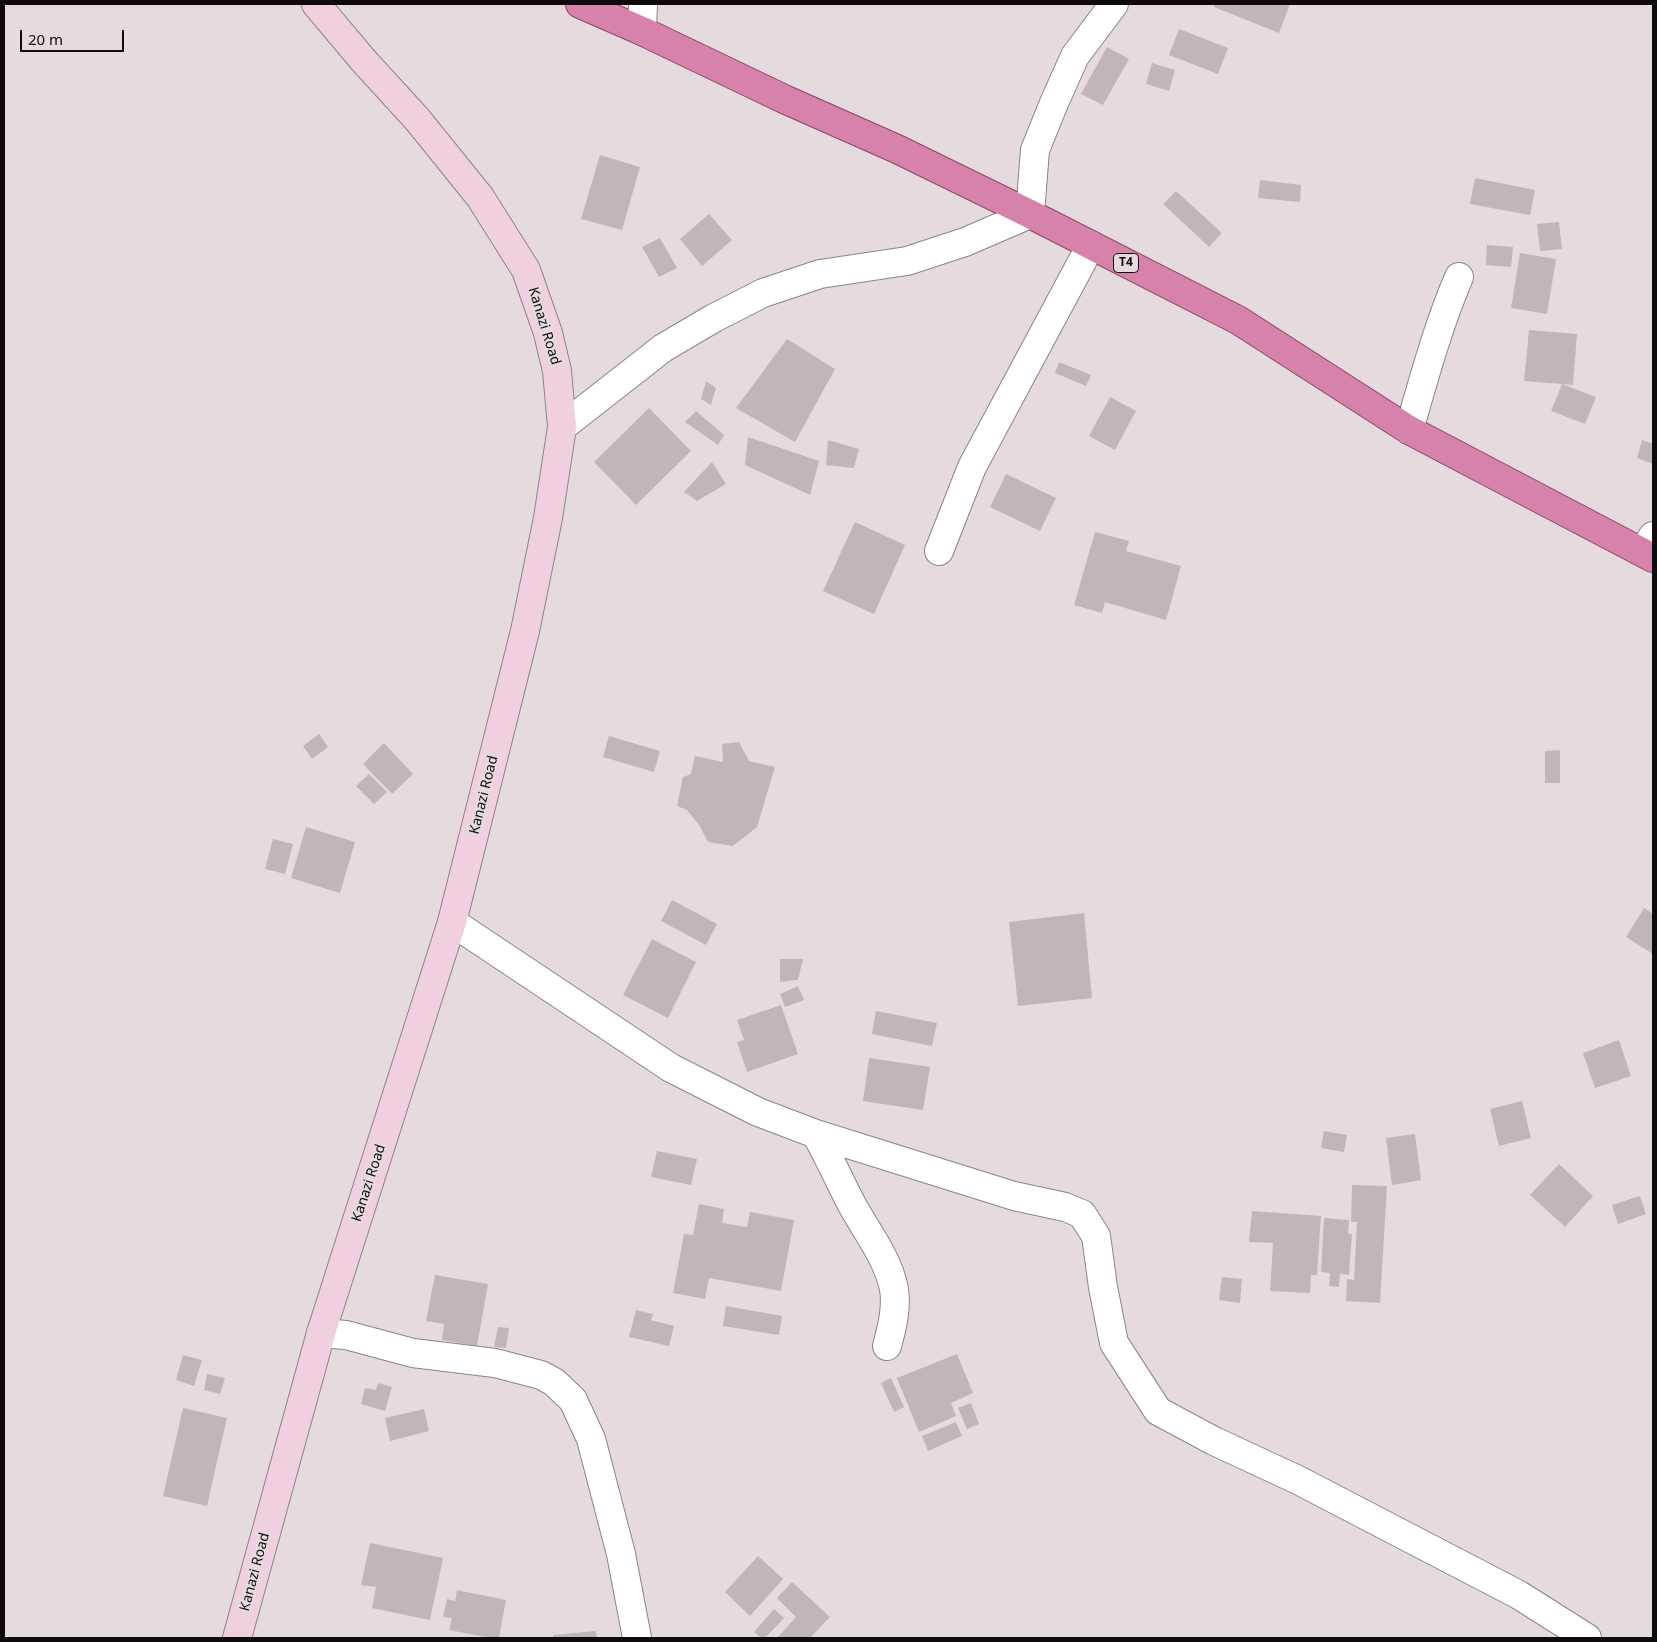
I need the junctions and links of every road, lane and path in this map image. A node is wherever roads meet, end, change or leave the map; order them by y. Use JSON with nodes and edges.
{"nodes":[{"id":1,"x":316,"y":4,"type":"edge"},
{"id":2,"x":580,"y":4,"type":"edge"},
{"id":3,"x":644,"y":4,"type":"edge"},
{"id":4,"x":1114,"y":4,"type":"edge"},
{"id":5,"x":642,"y":31,"type":"junction"},
{"id":6,"x":1030,"y":214,"type":"junction"},
{"id":7,"x":1091,"y":245,"type":"junction"},
{"id":8,"x":1459,"y":277,"type":"dead end"},
{"id":9,"x":562,"y":427,"type":"junction"},
{"id":10,"x":1409,"y":430,"type":"junction"},
{"id":11,"x":1650,"y":548,"type":"edge"},
{"id":12,"x":939,"y":551,"type":"dead end"},
{"id":13,"x":452,"y":922,"type":"junction"},
{"id":14,"x":816,"y":1134,"type":"junction"},
{"id":15,"x":321,"y":1333,"type":"junction"},
{"id":16,"x":887,"y":1346,"type":"dead end"},
{"id":17,"x":237,"y":1638,"type":"edge"},
{"id":18,"x":637,"y":1638,"type":"edge"},
{"id":19,"x":1587,"y":1638,"type":"edge"}],
"edges":[{"from":1,"to":9,"type":"main road","name":"Kanazi Road"},
{"from":2,"to":5,"type":"highway","number":"T4"},
{"from":3,"to":5,"type":"street"},
{"from":4,"to":6,"type":"street"},
{"from":5,"to":6,"type":"highway","number":"T4"},
{"from":6,"to":7,"type":"highway","number":"T4"},
{"from":6,"to":9,"type":"street"},
{"from":7,"to":10,"type":"highway","number":"T4"},
{"from":7,"to":12,"type":"street"},
{"from":8,"to":10,"type":"street"},
{"from":9,"to":13,"type":"main road","name":"Kanazi Road"},
{"from":10,"to":11,"type":"highway","number":"T4"},
{"from":13,"to":14,"type":"street"},
{"from":13,"to":15,"type":"main road","name":"Kanazi Road"},
{"from":14,"to":16,"type":"street"},
{"from":14,"to":19,"type":"street"},
{"from":15,"to":17,"type":"main road","name":"Kanazi Road"},
{"from":15,"to":18,"type":"street"}]}
